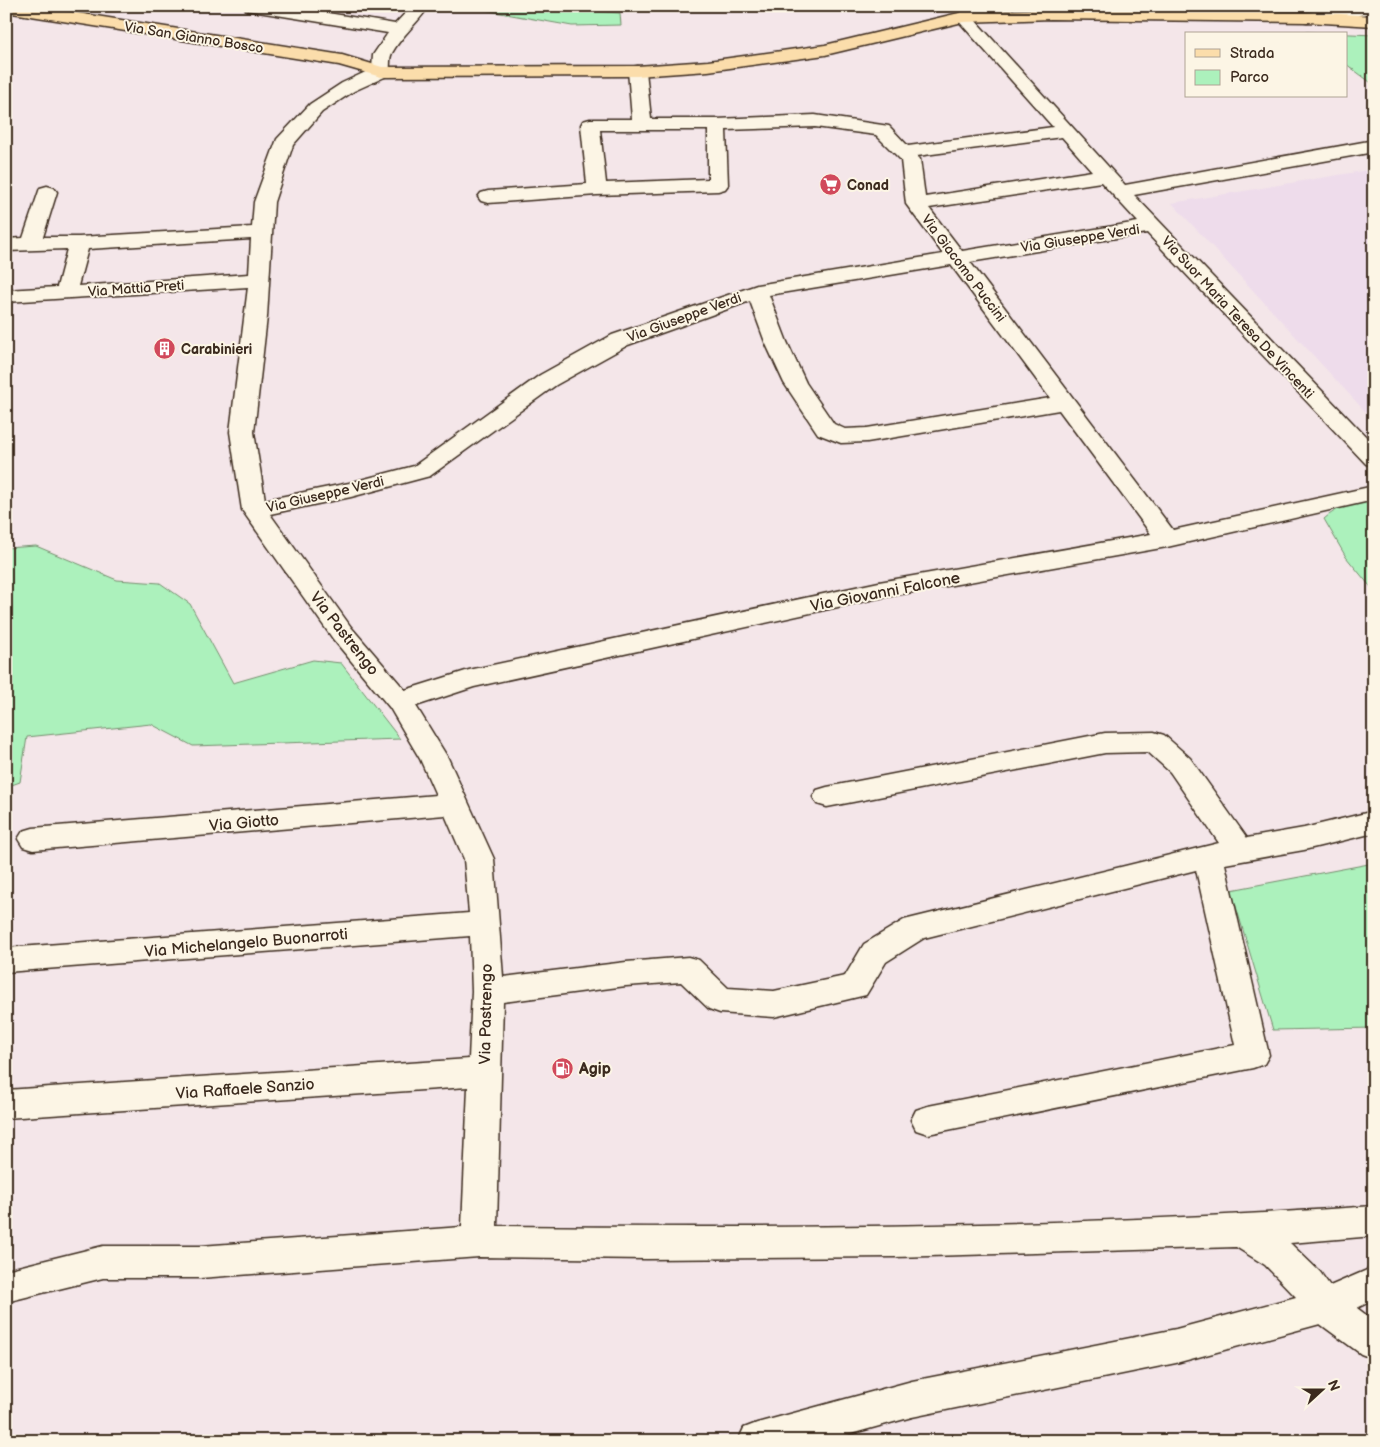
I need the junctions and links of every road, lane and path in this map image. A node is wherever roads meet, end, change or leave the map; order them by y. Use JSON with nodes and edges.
{"nodes":[{"id":1,"x":252,"y":6,"type":"edge"},
{"id":2,"x":421,"y":6,"type":"edge"},
{"id":3,"x":999,"y":6,"type":"edge"},
{"id":4,"x":6,"y":7,"type":"edge"},
{"id":5,"x":272,"y":8,"type":"edge"},
{"id":6,"x":1374,"y":8,"type":"edge"},
{"id":7,"x":957,"y":12,"type":"edge"},
{"id":8,"x":1307,"y":17,"type":"junction"},
{"id":9,"x":1374,"y":21,"type":"edge"},
{"id":10,"x":398,"y":30,"type":"junction"},
{"id":11,"x":637,"y":71,"type":"junction"},
{"id":12,"x":380,"y":72,"type":"junction"},
{"id":13,"x":642,"y":124,"type":"junction"},
{"id":14,"x":717,"y":126,"type":"junction"},
{"id":15,"x":1068,"y":131,"type":"junction"},
{"id":16,"x":1374,"y":146,"type":"edge"},
{"id":17,"x":903,"y":152,"type":"junction"},
{"id":18,"x":1106,"y":175,"type":"junction"},
{"id":19,"x":596,"y":189,"type":"junction"},
{"id":20,"x":1122,"y":191,"type":"junction"},
{"id":21,"x":47,"y":192,"type":"dead end"},
{"id":22,"x":488,"y":197,"type":"dead end"},
{"id":23,"x":916,"y":204,"type":"junction"},
{"id":24,"x":1152,"y":226,"type":"junction"},
{"id":25,"x":262,"y":232,"type":"junction"},
{"id":26,"x":31,"y":243,"type":"junction"},
{"id":27,"x":79,"y":243,"type":"junction"},
{"id":28,"x":6,"y":244,"type":"edge"},
{"id":29,"x":957,"y":258,"type":"junction"},
{"id":30,"x":259,"y":280,"type":"junction"},
{"id":31,"x":757,"y":291,"type":"junction"},
{"id":32,"x":66,"y":293,"type":"junction"},
{"id":33,"x":6,"y":296,"type":"edge"},
{"id":34,"x":1065,"y":402,"type":"junction"},
{"id":35,"x":1374,"y":459,"type":"edge"},
{"id":36,"x":1374,"y":493,"type":"edge"},
{"id":37,"x":254,"y":510,"type":"junction"},
{"id":38,"x":1167,"y":539,"type":"junction"},
{"id":39,"x":400,"y":702,"type":"junction"},
{"id":40,"x":827,"y":797,"type":"dead end"},
{"id":41,"x":454,"y":804,"type":"junction"},
{"id":42,"x":1374,"y":822,"type":"edge"},
{"id":43,"x":33,"y":840,"type":"dead end"},
{"id":44,"x":1240,"y":850,"type":"junction"},
{"id":45,"x":1208,"y":856,"type":"junction"},
{"id":46,"x":485,"y":923,"type":"junction"},
{"id":47,"x":6,"y":960,"type":"edge"},
{"id":48,"x":488,"y":991,"type":"junction"},
{"id":49,"x":484,"y":1072,"type":"junction"},
{"id":50,"x":6,"y":1104,"type":"edge"},
{"id":51,"x":928,"y":1120,"type":"dead end"},
{"id":52,"x":1374,"y":1221,"type":"edge"},
{"id":53,"x":1241,"y":1231,"type":"junction"},
{"id":54,"x":479,"y":1241,"type":"junction"},
{"id":55,"x":103,"y":1262,"type":"junction"},
{"id":56,"x":6,"y":1266,"type":"edge"},
{"id":57,"x":1374,"y":1283,"type":"edge"},
{"id":58,"x":6,"y":1286,"type":"edge"},
{"id":59,"x":1324,"y":1306,"type":"junction"},
{"id":60,"x":1374,"y":1342,"type":"edge"},
{"id":61,"x":757,"y":1441,"type":"edge"}],
"edges":[{"from":1,"to":5,"type":"street"},
{"from":2,"to":10,"type":"street"},
{"from":3,"to":7,"type":"street"},
{"from":4,"to":12,"type":"main road","name":"Via San Gianno Bosco"},
{"from":5,"to":10,"type":"street"},
{"from":6,"to":8,"type":"street"},
{"from":7,"to":8,"type":"main road","name":"Via San Gianno Bosco"},
{"from":7,"to":11,"type":"main road","name":"Via San Gianno Bosco"},
{"from":7,"to":15,"type":"street","name":"Via Suor Maria Teresa De Vincenti"},
{"from":8,"to":9,"type":"main road","name":"Via San Gianno Bosco"},
{"from":10,"to":12,"type":"street"},
{"from":11,"to":12,"type":"main road","name":"Via San Gianno Bosco"},
{"from":11,"to":13,"type":"street"},
{"from":12,"to":25,"type":"street","name":"Via Pastrengo"},
{"from":13,"to":14,"type":"street","name":"Via Giacomo Puccini"},
{"from":13,"to":19,"type":"street","name":"Via Giacomo Puccini"},
{"from":14,"to":17,"type":"street","name":"Via Giacomo Puccini"},
{"from":14,"to":19,"type":"street"},
{"from":15,"to":17,"type":"street"},
{"from":15,"to":18,"type":"street","name":"Via Suor Maria Teresa De Vincenti"},
{"from":16,"to":20,"type":"street"},
{"from":17,"to":23,"type":"street","name":"Via Giacomo Puccini"},
{"from":18,"to":20,"type":"street","name":"Via Suor Maria Teresa De Vincenti"},
{"from":18,"to":23,"type":"street"},
{"from":19,"to":22,"type":"street"},
{"from":20,"to":24,"type":"street","name":"Via Suor Maria Teresa De Vincenti"},
{"from":21,"to":26,"type":"street"},
{"from":23,"to":29,"type":"street","name":"Via Giacomo Puccini"},
{"from":24,"to":29,"type":"street","name":"Via Giuseppe Verdi"},
{"from":24,"to":35,"type":"street","name":"Via Suor Maria Teresa De Vincenti"},
{"from":25,"to":27,"type":"street"},
{"from":25,"to":30,"type":"street","name":"Via Pastrengo"},
{"from":26,"to":27,"type":"street"},
{"from":26,"to":28,"type":"street"},
{"from":27,"to":32,"type":"street","name":"Via Mattia Preti"},
{"from":29,"to":31,"type":"street","name":"Via Giuseppe Verdi"},
{"from":29,"to":34,"type":"street","name":"Via Giacomo Puccini"},
{"from":30,"to":32,"type":"street","name":"Via Mattia Preti"},
{"from":30,"to":37,"type":"street","name":"Via Pastrengo"},
{"from":31,"to":34,"type":"street"},
{"from":31,"to":37,"type":"street","name":"Via Giuseppe Verdi"},
{"from":32,"to":33,"type":"street"},
{"from":34,"to":38,"type":"street","name":"Via Giacomo Puccini"},
{"from":36,"to":38,"type":"street","name":"Via Giovanni Falcone"},
{"from":37,"to":39,"type":"street","name":"Via Pastrengo"},
{"from":38,"to":39,"type":"street","name":"Via Giovanni Falcone"},
{"from":39,"to":41,"type":"street","name":"Via Pastrengo"},
{"from":40,"to":44,"type":"street"},
{"from":41,"to":43,"type":"street","name":"Via Giotto"},
{"from":41,"to":46,"type":"street","name":"Via Pastrengo"},
{"from":42,"to":44,"type":"street"},
{"from":44,"to":45,"type":"street"},
{"from":45,"to":48,"type":"street"},
{"from":45,"to":51,"type":"street"},
{"from":46,"to":47,"type":"street","name":"Via Michelangelo Buonarroti"},
{"from":46,"to":48,"type":"street","name":"Via Pastrengo"},
{"from":48,"to":49,"type":"street","name":"Via Pastrengo"},
{"from":49,"to":50,"type":"street","name":"Via Raffaele Sanzio"},
{"from":49,"to":54,"type":"street","name":"Via Pastrengo"},
{"from":52,"to":53,"type":"street"},
{"from":53,"to":54,"type":"street"},
{"from":53,"to":59,"type":"street"},
{"from":54,"to":55,"type":"street"},
{"from":55,"to":56,"type":"street"},
{"from":55,"to":58,"type":"street"},
{"from":57,"to":59,"type":"street"},
{"from":59,"to":60,"type":"street"},
{"from":59,"to":61,"type":"street"}]}
